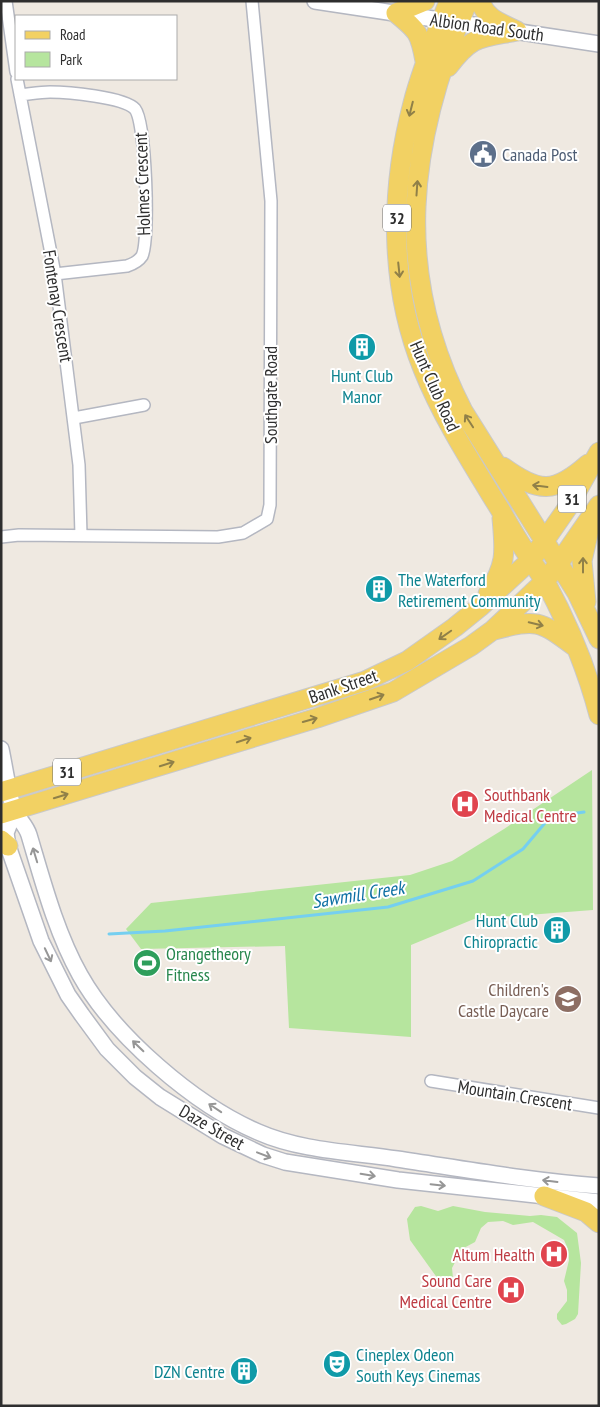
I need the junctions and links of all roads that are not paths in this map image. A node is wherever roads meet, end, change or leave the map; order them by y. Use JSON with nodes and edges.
{"nodes":[{"id":1,"x":6,"y":1,"type":"edge"},
{"id":2,"x":252,"y":1,"type":"edge"},
{"id":3,"x":315,"y":1,"type":"edge"},
{"id":4,"x":425,"y":1,"type":"edge"},
{"id":5,"x":449,"y":1,"type":"edge"},
{"id":6,"x":468,"y":1,"type":"edge"},
{"id":7,"x":480,"y":1,"type":"edge"},
{"id":8,"x":396,"y":13,"type":"junction"},
{"id":9,"x":450,"y":23,"type":"junction"},
{"id":10,"x":517,"y":31,"type":"junction"},
{"id":11,"x":599,"y":44,"type":"edge"},
{"id":12,"x":426,"y":62,"type":"junction"},
{"id":13,"x":15,"y":65,"type":"edge"},
{"id":14,"x":439,"y":78,"type":"junction"},
{"id":15,"x":17,"y":80,"type":"edge"},
{"id":16,"x":20,"y":95,"type":"junction"},
{"id":17,"x":55,"y":274,"type":"junction"},
{"id":18,"x":144,"y":405,"type":"dead end"},
{"id":19,"x":74,"y":418,"type":"junction"},
{"id":20,"x":598,"y":454,"type":"edge"},
{"id":21,"x":496,"y":462,"type":"junction"},
{"id":22,"x":596,"y":509,"type":"edge"},
{"id":23,"x":501,"y":512,"type":"junction"},
{"id":24,"x":81,"y":535,"type":"junction"},
{"id":25,"x":1,"y":537,"type":"edge"},
{"id":26,"x":545,"y":540,"type":"junction"},
{"id":27,"x":530,"y":560,"type":"junction"},
{"id":28,"x":559,"y":563,"type":"junction"},
{"id":29,"x":545,"y":581,"type":"junction"},
{"id":30,"x":481,"y":606,"type":"junction"},
{"id":31,"x":587,"y":613,"type":"junction"},
{"id":32,"x":493,"y":630,"type":"junction"},
{"id":33,"x":599,"y":639,"type":"edge"},
{"id":34,"x":574,"y":646,"type":"junction"},
{"id":35,"x":407,"y":661,"type":"junction"},
{"id":36,"x":414,"y":680,"type":"junction"},
{"id":37,"x":277,"y":708,"type":"junction"},
{"id":38,"x":599,"y":715,"type":"edge"},
{"id":39,"x":282,"y":728,"type":"junction"},
{"id":40,"x":1,"y":748,"type":"edge"},
{"id":41,"x":124,"y":754,"type":"junction"},
{"id":42,"x":127,"y":777,"type":"junction"},
{"id":43,"x":6,"y":791,"type":"edge"},
{"id":44,"x":8,"y":812,"type":"edge"},
{"id":45,"x":5,"y":843,"type":"edge"},
{"id":46,"x":49,"y":902,"type":"junction"},
{"id":47,"x":30,"y":909,"type":"junction"},
{"id":48,"x":173,"y":1080,"type":"junction"},
{"id":49,"x":431,"y":1081,"type":"dead end"},
{"id":50,"x":160,"y":1097,"type":"junction"},
{"id":51,"x":599,"y":1108,"type":"edge"},
{"id":52,"x":290,"y":1144,"type":"junction"},
{"id":53,"x":400,"y":1160,"type":"junction"},
{"id":54,"x":285,"y":1162,"type":"junction"},
{"id":55,"x":398,"y":1180,"type":"junction"},
{"id":56,"x":599,"y":1186,"type":"edge"},
{"id":57,"x":544,"y":1196,"type":"junction"},
{"id":58,"x":599,"y":1202,"type":"edge"},
{"id":59,"x":599,"y":1222,"type":"edge"}],
"edges":[{"from":1,"to":13,"type":"street"},
{"from":2,"to":24,"type":"street","name":"Southgate Road"},
{"from":3,"to":8,"type":"street","name":"Albion Road South"},
{"from":4,"to":8,"type":"main road"},
{"from":5,"to":9,"type":"main road","name":"Hunt Club Road","number":"32"},
{"from":6,"to":9,"type":"main road","name":"Hunt Club Road","number":"32"},
{"from":7,"to":10,"type":"main road"},
{"from":8,"to":9,"type":"street","name":"Albion Road South"},
{"from":8,"to":12,"type":"main road"},
{"from":9,"to":10,"type":"street","name":"Albion Road South"},
{"from":9,"to":12,"type":"main road","name":"Hunt Club Road","number":"32"},
{"from":9,"to":14,"type":"main road","name":"Hunt Club Road","number":"32"},
{"from":10,"to":11,"type":"street","name":"Albion Road South"},
{"from":10,"to":14,"type":"main road"},
{"from":12,"to":23,"type":"main road","name":"Hunt Club Road","number":"32","one_way":true},
{"from":21,"to":14,"type":"main road","name":"Hunt Club Road","number":"32","one_way":true},
{"from":15,"to":16,"type":"street","name":"Fontenay Crescent"},
{"from":16,"to":17,"type":"street","name":"Fontenay Crescent"},
{"from":16,"to":17,"type":"street","name":"Holmes Crescent"},
{"from":17,"to":19,"type":"street","name":"Fontenay Crescent"},
{"from":18,"to":19,"type":"street"},
{"from":19,"to":24,"type":"street","name":"Fontenay Crescent"},
{"from":20,"to":21,"type":"main road","one_way":true},
{"from":20,"to":26,"type":"main road","name":"Bank Street","number":"31"},
{"from":21,"to":26,"type":"main road","name":"Hunt Club Road","number":"32"},
{"from":22,"to":28,"type":"main road","name":"Bank Street","number":"31"},
{"from":31,"to":22,"type":"main road","one_way":true},
{"from":23,"to":27,"type":"main road","name":"Hunt Club Road","number":"32"},
{"from":23,"to":30,"type":"main road"},
{"from":24,"to":25,"type":"street","name":"Southgate Road"},
{"from":26,"to":27,"type":"main road","name":"Bank Street","number":"31"},
{"from":26,"to":28,"type":"main road","name":"Hunt Club Road","number":"32"},
{"from":27,"to":29,"type":"main road","name":"Hunt Club Road","number":"32"},
{"from":27,"to":30,"type":"main road","name":"Bank Street","number":"31"},
{"from":28,"to":29,"type":"main road","name":"Bank Street","number":"31"},
{"from":28,"to":31,"type":"main road","name":"Hunt Club Road","number":"32"},
{"from":29,"to":32,"type":"main road","name":"Bank Street","number":"31"},
{"from":29,"to":34,"type":"main road","name":"Hunt Club Road","number":"32"},
{"from":30,"to":35,"type":"main road","name":"Bank Street","number":"31","one_way":true},
{"from":31,"to":33,"type":"main road","name":"Hunt Club Road","number":"32"},
{"from":32,"to":34,"type":"main road","one_way":true},
{"from":32,"to":36,"type":"main road","name":"Bank Street","number":"31"},
{"from":34,"to":38,"type":"main road","name":"Hunt Club Road","number":"32"},
{"from":35,"to":36,"type":"main road"},
{"from":35,"to":37,"type":"main road","name":"Bank Street","number":"31"},
{"from":39,"to":36,"type":"main road","name":"Bank Street","number":"31","one_way":true},
{"from":37,"to":39,"type":"main road"},
{"from":37,"to":41,"type":"main road","name":"Bank Street","number":"31"},
{"from":42,"to":39,"type":"main road","name":"Bank Street","number":"31","one_way":true},
{"from":40,"to":43,"type":"street","name":"Daze Street"},
{"from":41,"to":42,"type":"main road"},
{"from":41,"to":43,"type":"main road","name":"Bank Street","number":"31"},
{"from":44,"to":42,"type":"main road","name":"Bank Street","number":"31","one_way":true},
{"from":43,"to":44,"type":"street","name":"Daze Street"},
{"from":44,"to":45,"type":"street","name":"Daze Street"},
{"from":46,"to":44,"type":"street","name":"Daze Street","one_way":true},
{"from":45,"to":47,"type":"street","name":"Daze Street"},
{"from":46,"to":47,"type":"street"},
{"from":48,"to":46,"type":"street","name":"Daze Street","one_way":true},
{"from":47,"to":50,"type":"street","name":"Daze Street","one_way":true},
{"from":48,"to":50,"type":"street"},
{"from":52,"to":48,"type":"street","name":"Daze Street","one_way":true},
{"from":49,"to":51,"type":"street","name":"Mountain Crescent"},
{"from":50,"to":54,"type":"street","name":"Daze Street","one_way":true},
{"from":52,"to":53,"type":"street","name":"Daze Street"},
{"from":52,"to":54,"type":"street"},
{"from":53,"to":55,"type":"street"},
{"from":56,"to":53,"type":"street","name":"Daze Street","one_way":true},
{"from":54,"to":55,"type":"street","name":"Daze Street","one_way":true},
{"from":55,"to":57,"type":"street","name":"Daze Street","one_way":true},
{"from":57,"to":58,"type":"street","name":"Daze Street"},
{"from":57,"to":59,"type":"main road"}]}
